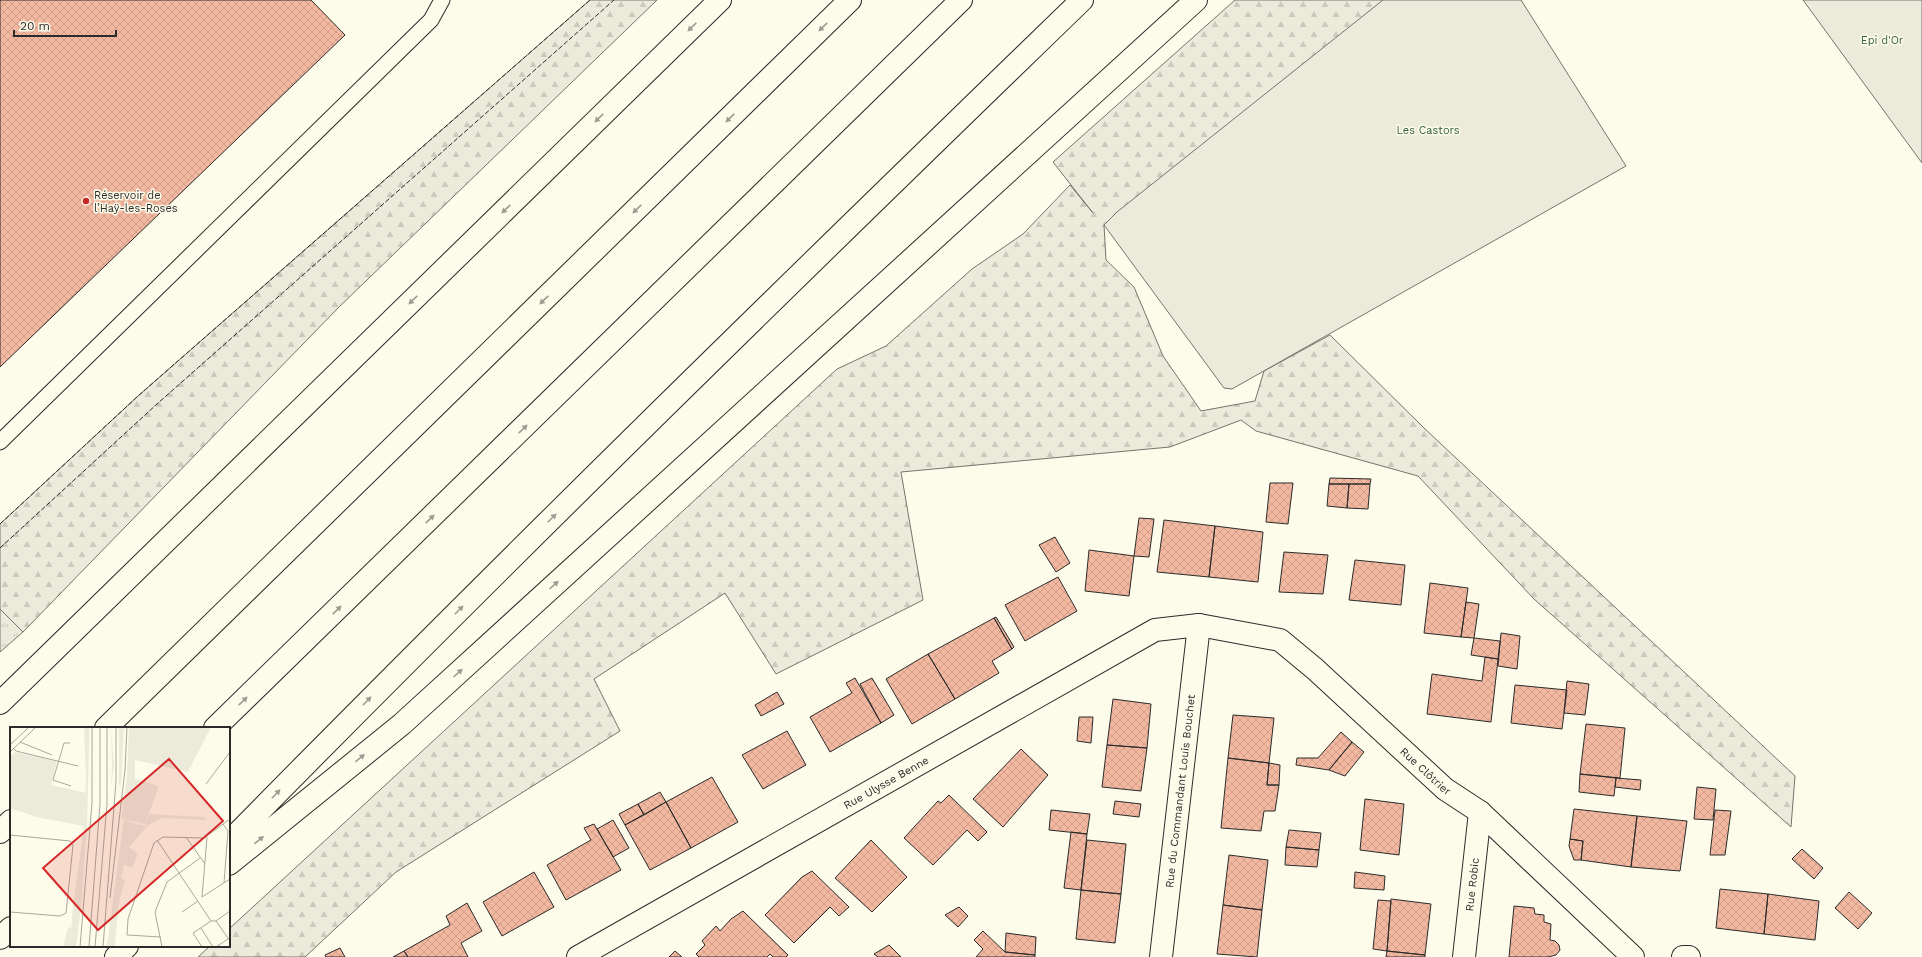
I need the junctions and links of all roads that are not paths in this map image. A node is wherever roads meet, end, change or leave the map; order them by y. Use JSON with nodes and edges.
{"nodes":[{"id":1,"x":442,"y":0,"type":"edge"},
{"id":2,"x":720,"y":0,"type":"edge"},
{"id":3,"x":850,"y":0,"type":"edge"},
{"id":4,"x":960,"y":0,"type":"edge"},
{"id":5,"x":1082,"y":0,"type":"edge"},
{"id":6,"x":1196,"y":0,"type":"edge"},
{"id":7,"x":0,"y":442,"type":"edge"},
{"id":8,"x":1200,"y":625,"type":"junction"},
{"id":9,"x":0,"y":703,"type":"edge"},
{"id":10,"x":107,"y":727,"type":"edge"},
{"id":11,"x":217,"y":727,"type":"edge"},
{"id":12,"x":1480,"y":812,"type":"junction"},
{"id":13,"x":10,"y":822,"type":"edge"},
{"id":14,"x":0,"y":832,"type":"edge"},
{"id":15,"x":230,"y":841,"type":"edge"},
{"id":16,"x":230,"y":863,"type":"edge"},
{"id":17,"x":10,"y":929,"type":"edge"},
{"id":18,"x":0,"y":938,"type":"edge"},
{"id":19,"x":578,"y":957,"type":"edge"},
{"id":20,"x":1161,"y":957,"type":"edge"},
{"id":21,"x":1464,"y":957,"type":"edge"},
{"id":22,"x":1633,"y":957,"type":"edge"},
{"id":23,"x":1683,"y":957,"type":"edge"},
{"id":24,"x":1689,"y":957,"type":"edge"}],
"edges":[{"from":1,"to":7,"type":"lane"},
{"from":2,"to":9,"type":"main road","one_way":true},
{"from":3,"to":10,"type":"main road","one_way":true},
{"from":11,"to":4,"type":"main road","one_way":true},
{"from":15,"to":5,"type":"main road","one_way":true},
{"from":16,"to":6,"type":"main road","one_way":true},
{"from":8,"to":12,"type":"main road","name":"Rue Clôtrier"},
{"from":8,"to":19,"type":"main road","name":"Rue Ulysse Benne"},
{"from":8,"to":20,"type":"main road","name":"Rue du Commandant Louis Bouchet"},
{"from":12,"to":21,"type":"main road","name":"Rue Robic"},
{"from":12,"to":22,"type":"main road","name":"Rue Clôtrier"},
{"from":13,"to":14,"type":"main road"},
{"from":17,"to":18,"type":"main road"},
{"from":23,"to":24,"type":"main road"}]}
